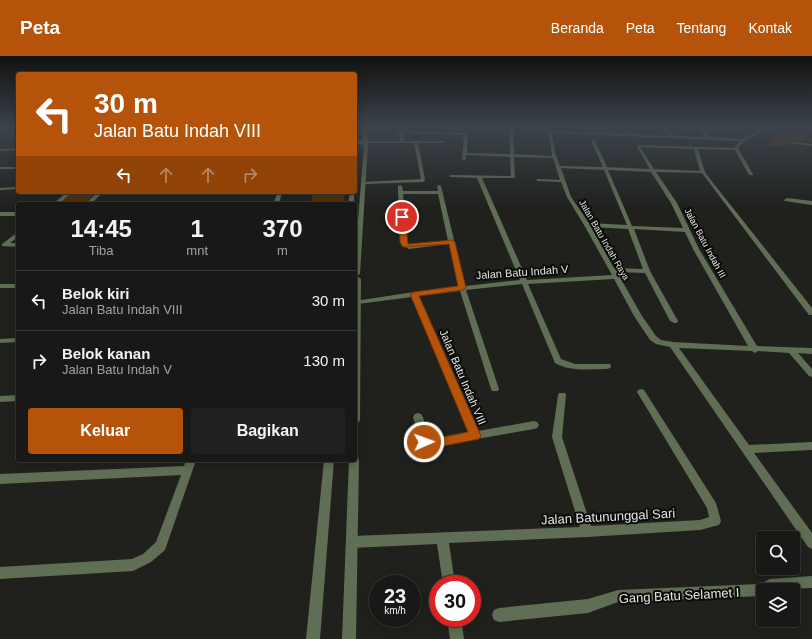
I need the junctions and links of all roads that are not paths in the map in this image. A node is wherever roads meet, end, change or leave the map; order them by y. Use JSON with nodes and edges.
{"nodes":[{"id":1,"x":365,"y":154,"type":"edge"},
{"id":2,"x":420,"y":154,"type":"edge"},
{"id":3,"x":464,"y":154,"type":"edge"},
{"id":4,"x":474,"y":154,"type":"edge"},
{"id":5,"x":599,"y":154,"type":"edge"},
{"id":6,"x":641,"y":154,"type":"edge"},
{"id":7,"x":698,"y":154,"type":"edge"},
{"id":8,"x":739,"y":154,"type":"edge"},
{"id":9,"x":510,"y":155,"type":"junction"},
{"id":10,"x":555,"y":157,"type":"joint"},
{"id":11,"x":464,"y":159,"type":"dead end"},
{"id":12,"x":558,"y":167,"type":"junction"},
{"id":13,"x":0,"y":168,"type":"edge"},
{"id":14,"x":16,"y":168,"type":"edge"},
{"id":15,"x":606,"y":168,"type":"junction"},
{"id":16,"x":652,"y":170,"type":"junction"},
{"id":17,"x":703,"y":172,"type":"junction"},
{"id":18,"x":751,"y":174,"type":"dead end"},
{"id":19,"x":451,"y":176,"type":"dead end"},
{"id":20,"x":479,"y":176,"type":"junction"},
{"id":21,"x":538,"y":180,"type":"dead end"},
{"id":22,"x":562,"y":181,"type":"junction"},
{"id":23,"x":364,"y":183,"type":"junction"},
{"id":24,"x":16,"y":188,"type":"edge"},
{"id":25,"x":0,"y":189,"type":"edge"},
{"id":26,"x":68,"y":194,"type":"edge"},
{"id":27,"x":99,"y":194,"type":"edge"},
{"id":28,"x":787,"y":200,"type":"dead end"},
{"id":29,"x":58,"y":202,"type":"edge"},
{"id":30,"x":90,"y":202,"type":"edge"},
{"id":31,"x":812,"y":203,"type":"edge"},
{"id":32,"x":0,"y":214,"type":"edge"},
{"id":33,"x":16,"y":214,"type":"edge"},
{"id":34,"x":587,"y":225,"type":"junction"},
{"id":35,"x":630,"y":227,"type":"junction"},
{"id":36,"x":686,"y":230,"type":"junction"},
{"id":37,"x":16,"y":235,"type":"edge"},
{"id":38,"x":452,"y":242,"type":"junction"},
{"id":39,"x":2,"y":245,"type":"edge"},
{"id":40,"x":16,"y":245,"type":"edge"},
{"id":41,"x":357,"y":265,"type":"edge"},
{"id":42,"x":612,"y":270,"type":"junction"},
{"id":43,"x":647,"y":271,"type":"junction"},
{"id":44,"x":615,"y":277,"type":"junction"},
{"id":45,"x":525,"y":282,"type":"junction"},
{"id":46,"x":0,"y":286,"type":"edge"},
{"id":47,"x":16,"y":286,"type":"edge"},
{"id":48,"x":462,"y":288,"type":"junction"},
{"id":49,"x":357,"y":290,"type":"edge"},
{"id":50,"x":414,"y":294,"type":"junction"},
{"id":51,"x":358,"y":302,"type":"junction"},
{"id":52,"x":812,"y":314,"type":"edge"},
{"id":53,"x":674,"y":321,"type":"dead end"},
{"id":54,"x":0,"y":340,"type":"edge"},
{"id":55,"x":16,"y":340,"type":"edge"},
{"id":56,"x":357,"y":341,"type":"edge"},
{"id":57,"x":673,"y":345,"type":"junction"},
{"id":58,"x":755,"y":350,"type":"junction"},
{"id":59,"x":792,"y":350,"type":"junction"},
{"id":60,"x":812,"y":351,"type":"edge"},
{"id":61,"x":607,"y":366,"type":"dead end"},
{"id":62,"x":812,"y":374,"type":"edge"},
{"id":63,"x":495,"y":389,"type":"dead end"},
{"id":64,"x":641,"y":392,"type":"dead end"},
{"id":65,"x":562,"y":395,"type":"dead end"},
{"id":66,"x":16,"y":398,"type":"edge"},
{"id":67,"x":0,"y":399,"type":"edge"},
{"id":68,"x":418,"y":417,"type":"dead end"},
{"id":69,"x":534,"y":425,"type":"dead end"},
{"id":70,"x":475,"y":436,"type":"junction"},
{"id":71,"x":812,"y":446,"type":"edge"},
{"id":72,"x":745,"y":449,"type":"junction"},
{"id":73,"x":329,"y":462,"type":"edge"},
{"id":74,"x":354,"y":462,"type":"edge"},
{"id":75,"x":189,"y":465,"type":"edge"},
{"id":76,"x":0,"y":479,"type":"edge"},
{"id":77,"x":587,"y":532,"type":"junction"},
{"id":78,"x":442,"y":538,"type":"junction"},
{"id":79,"x":352,"y":542,"type":"junction"},
{"id":80,"x":812,"y":543,"type":"edge"},
{"id":81,"x":0,"y":573,"type":"edge"},
{"id":82,"x":448,"y":575,"type":"edge"},
{"id":83,"x":812,"y":582,"type":"edge"},
{"id":84,"x":499,"y":615,"type":"dead end"},
{"id":85,"x":455,"y":627,"type":"edge"},
{"id":86,"x":313,"y":639,"type":"edge"},
{"id":87,"x":349,"y":639,"type":"edge"},
{"id":88,"x":457,"y":639,"type":"edge"}],
"edges":[{"from":1,"to":23,"type":"street"},
{"from":2,"to":23,"type":"street"},
{"from":3,"to":11,"type":"street"},
{"from":4,"to":9,"type":"street"},
{"from":5,"to":15,"type":"street"},
{"from":6,"to":16,"type":"street","name":"Jalan Batu Indah III"},
{"from":7,"to":17,"type":"street"},
{"from":8,"to":18,"type":"street"},
{"from":9,"to":10,"type":"street"},
{"from":9,"to":20,"type":"street"},
{"from":10,"to":12,"type":"street","name":"Jalan Batu Indah Raya"},
{"from":12,"to":15,"type":"street"},
{"from":12,"to":22,"type":"street","name":"Jalan Batu Indah Raya"},
{"from":13,"to":14,"type":"street"},
{"from":15,"to":16,"type":"street"},
{"from":15,"to":35,"type":"street"},
{"from":16,"to":17,"type":"street"},
{"from":16,"to":36,"type":"street","name":"Jalan Batu Indah III"},
{"from":17,"to":52,"type":"street"},
{"from":19,"to":20,"type":"street"},
{"from":20,"to":45,"type":"street"},
{"from":21,"to":22,"type":"street"},
{"from":22,"to":34,"type":"street","name":"Jalan Batu Indah Raya"},
{"from":23,"to":41,"type":"street"},
{"from":24,"to":25,"type":"street"},
{"from":26,"to":29,"type":"street"},
{"from":27,"to":30,"type":"street"},
{"from":28,"to":31,"type":"street"},
{"from":32,"to":33,"type":"street"},
{"from":34,"to":35,"type":"street"},
{"from":34,"to":42,"type":"street","name":"Jalan Batu Indah Raya"},
{"from":35,"to":36,"type":"street"},
{"from":35,"to":43,"type":"street"},
{"from":36,"to":58,"type":"street","name":"Jalan Batu Indah III"},
{"from":37,"to":39,"type":"street"},
{"from":38,"to":38,"type":"street"},
{"from":38,"to":48,"type":"street"},
{"from":39,"to":40,"type":"street"},
{"from":42,"to":43,"type":"street"},
{"from":42,"to":44,"type":"street","name":"Jalan Batu Indah Raya"},
{"from":43,"to":53,"type":"street"},
{"from":44,"to":45,"type":"street","name":"Jalan Batu Indah V"},
{"from":44,"to":57,"type":"street","name":"Jalan Batu Indah Raya"},
{"from":45,"to":48,"type":"street","name":"Jalan Batu Indah V"},
{"from":45,"to":61,"type":"street"},
{"from":46,"to":47,"type":"street"},
{"from":48,"to":50,"type":"street","name":"Jalan Batu Indah V"},
{"from":48,"to":63,"type":"street"},
{"from":49,"to":51,"type":"street"},
{"from":50,"to":51,"type":"street","name":"Jalan Batu Indah V"},
{"from":50,"to":70,"type":"street","name":"Jalan Batu Indah VIII"},
{"from":51,"to":56,"type":"street"},
{"from":54,"to":55,"type":"street"},
{"from":57,"to":58,"type":"street"},
{"from":57,"to":72,"type":"street"},
{"from":58,"to":59,"type":"street"},
{"from":59,"to":60,"type":"street"},
{"from":59,"to":62,"type":"street"},
{"from":64,"to":77,"type":"street","name":"Jalan Batununggal Sari"},
{"from":65,"to":77,"type":"street"},
{"from":66,"to":67,"type":"street"},
{"from":68,"to":70,"type":"street"},
{"from":69,"to":70,"type":"street","name":"Jalan Batu Indah VIII"},
{"from":71,"to":72,"type":"street"},
{"from":72,"to":80,"type":"street"},
{"from":73,"to":86,"type":"street"},
{"from":74,"to":79,"type":"street"},
{"from":75,"to":76,"type":"street"},
{"from":75,"to":81,"type":"street"},
{"from":77,"to":78,"type":"street","name":"Jalan Batununggal Sari"},
{"from":78,"to":79,"type":"street","name":"Jalan Batununggal Sari"},
{"from":78,"to":82,"type":"street"},
{"from":79,"to":87,"type":"street"},
{"from":83,"to":84,"type":"street","name":"Gang Batu Selamet I"},
{"from":85,"to":88,"type":"street"}]}
